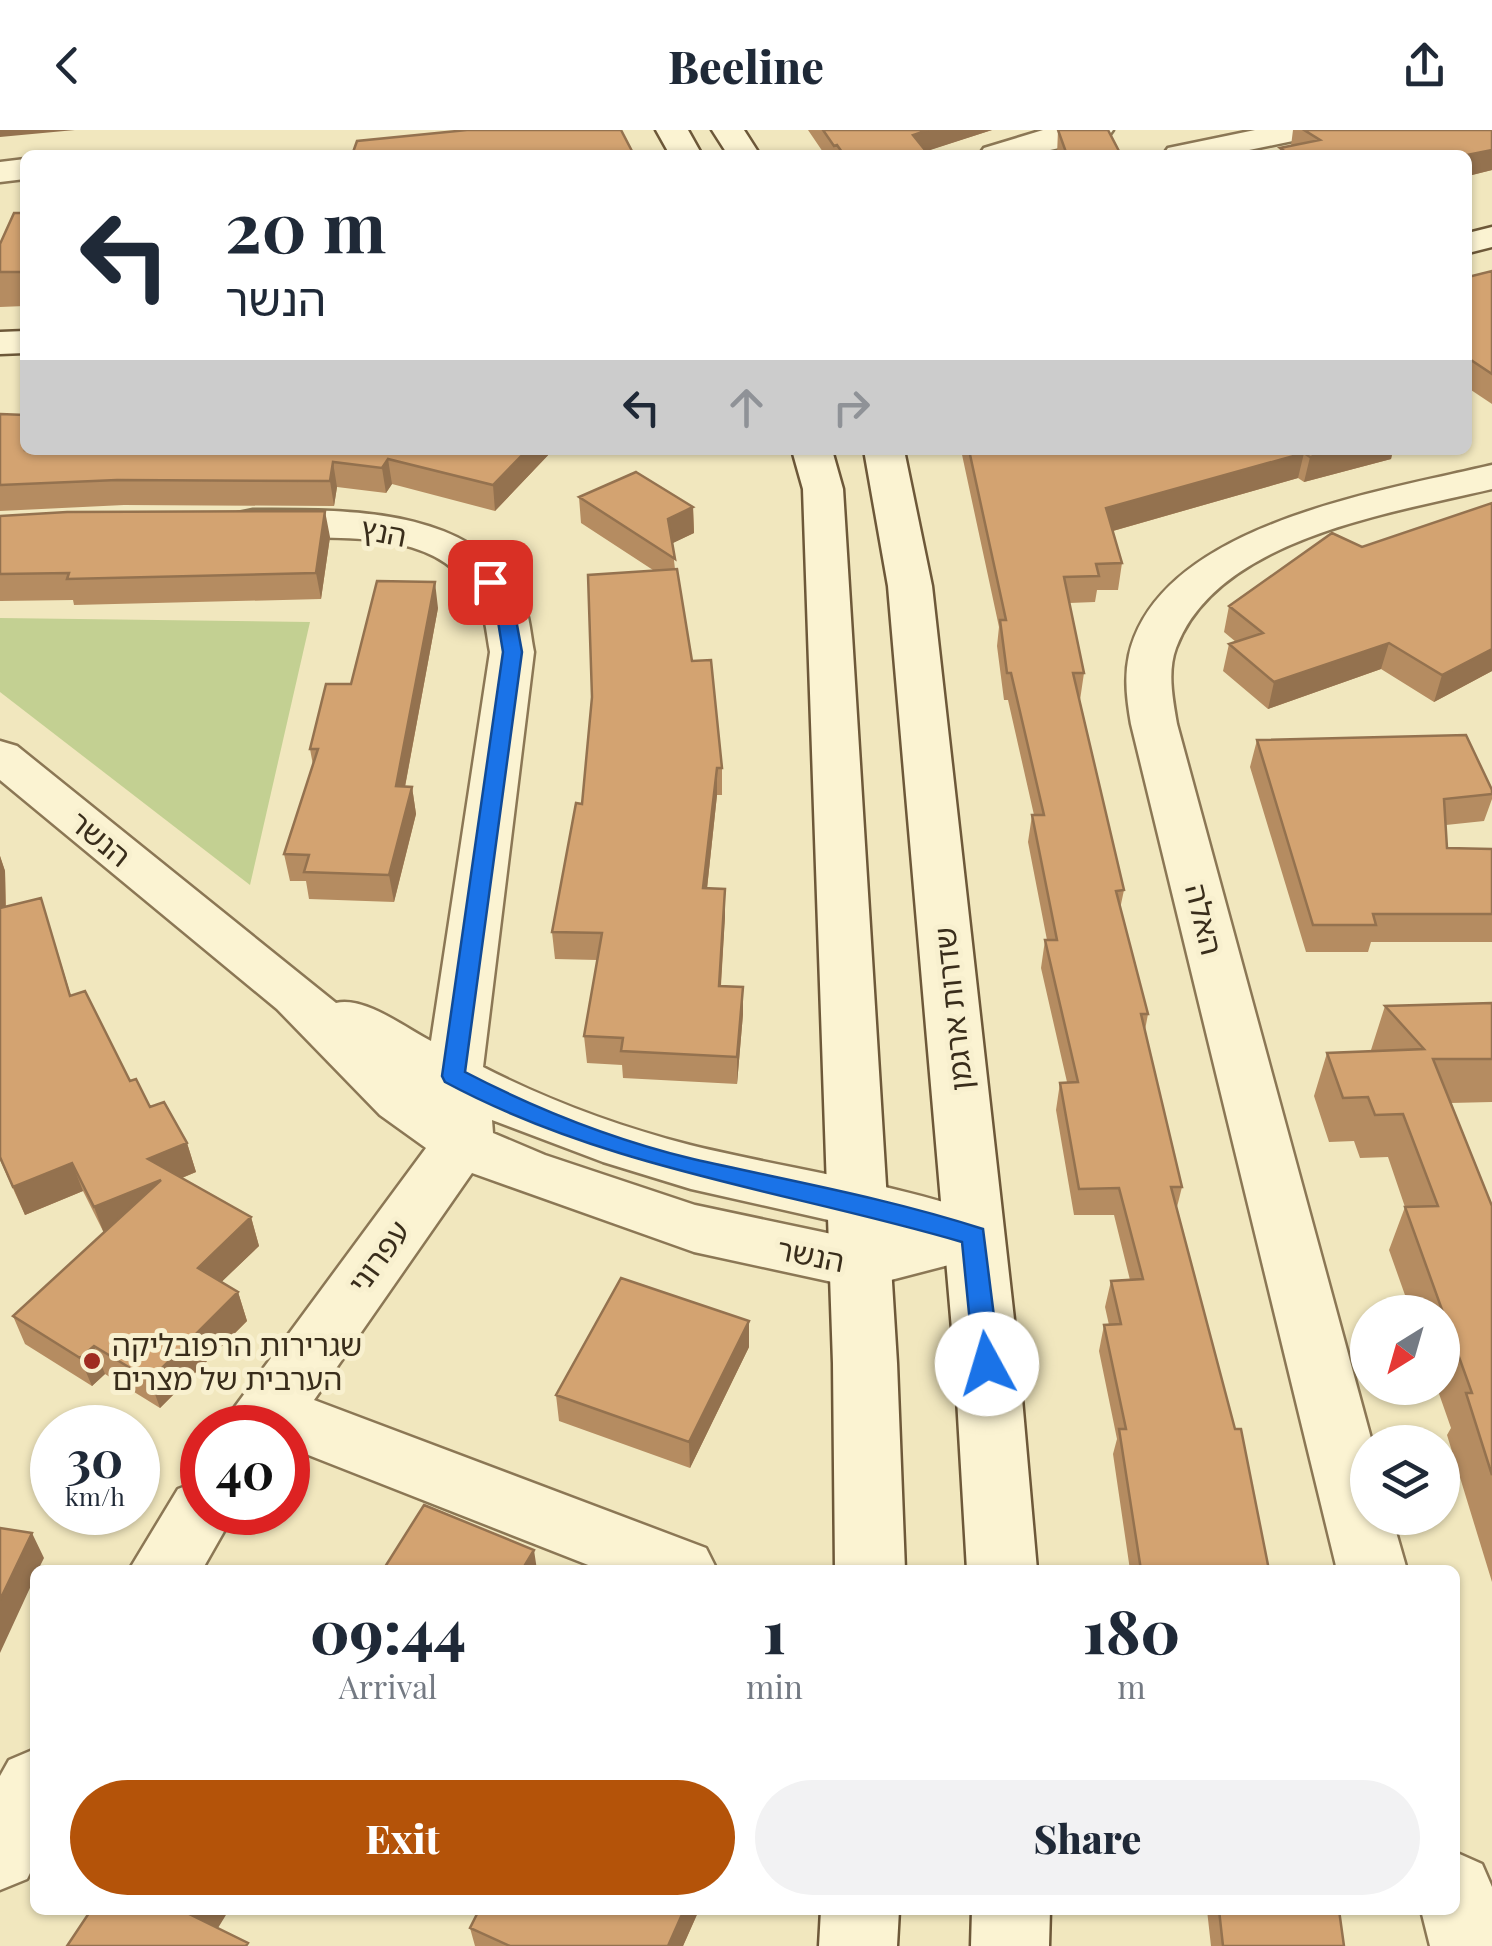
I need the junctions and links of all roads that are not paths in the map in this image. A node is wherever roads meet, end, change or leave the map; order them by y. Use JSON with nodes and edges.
{"nodes":[{"id":1,"x":1097,"y":130,"type":"edge"},
{"id":2,"x":1301,"y":130,"type":"edge"},
{"id":3,"x":1011,"y":150,"type":"edge"},
{"id":4,"x":1202,"y":150,"type":"edge"},
{"id":5,"x":1488,"y":216,"type":"edge"},
{"id":6,"x":1472,"y":238,"type":"edge"},
{"id":7,"x":813,"y":455,"type":"edge"},
{"id":8,"x":885,"y":455,"type":"edge"},
{"id":9,"x":1478,"y":468,"type":"edge"},
{"id":10,"x":210,"y":522,"type":"edge"},
{"id":11,"x":0,"y":756,"type":"edge"},
{"id":12,"x":296,"y":996,"type":"junction"},
{"id":13,"x":453,"y":1076,"type":"junction"},
{"id":14,"x":462,"y":1143,"type":"junction"},
{"id":15,"x":856,"y":1202,"type":"junction"},
{"id":16,"x":974,"y":1236,"type":"junction"},
{"id":17,"x":860,"y":1264,"type":"junction"},
{"id":18,"x":273,"y":1405,"type":"edge"},
{"id":19,"x":310,"y":1436,"type":"edge"},
{"id":20,"x":186,"y":1535,"type":"edge"},
{"id":21,"x":167,"y":1565,"type":"edge"},
{"id":22,"x":668,"y":1565,"type":"edge"},
{"id":23,"x":870,"y":1565,"type":"edge"},
{"id":24,"x":1002,"y":1565,"type":"edge"},
{"id":25,"x":1371,"y":1565,"type":"edge"},
{"id":26,"x":30,"y":1795,"type":"edge"},
{"id":27,"x":0,"y":1852,"type":"edge"},
{"id":28,"x":1460,"y":1910,"type":"edge"},
{"id":29,"x":860,"y":1915,"type":"edge"},
{"id":30,"x":1011,"y":1915,"type":"edge"},
{"id":31,"x":858,"y":1946,"type":"edge"},
{"id":32,"x":1010,"y":1946,"type":"edge"},
{"id":33,"x":1469,"y":1946,"type":"edge"}],
"edges":[{"from":1,"to":3,"type":"street"},
{"from":2,"to":4,"type":"street"},
{"from":5,"to":6,"type":"street"},
{"from":7,"to":15,"type":"street"},
{"from":8,"to":16,"type":"street","name":"שדרות ארגמן"},
{"from":9,"to":25,"type":"street","name":"האלה"},
{"from":10,"to":13,"type":"street","name":"הנץ"},
{"from":11,"to":12,"type":"street","name":"הנשר"},
{"from":12,"to":13,"type":"street","name":"הנשר"},
{"from":12,"to":14,"type":"street","name":"הנשר"},
{"from":13,"to":14,"type":"street"},
{"from":13,"to":15,"type":"street","name":"הנשר"},
{"from":14,"to":17,"type":"street","name":"הנשר"},
{"from":14,"to":18,"type":"street","name":"עפרוני"},
{"from":15,"to":16,"type":"street","name":"הנשר"},
{"from":15,"to":17,"type":"street"},
{"from":16,"to":17,"type":"street","name":"הנשר"},
{"from":16,"to":24,"type":"street","name":"שדרות ארגמן"},
{"from":17,"to":23,"type":"street"},
{"from":19,"to":22,"type":"street"},
{"from":20,"to":21,"type":"street"},
{"from":26,"to":27,"type":"street"},
{"from":28,"to":33,"type":"street"},
{"from":29,"to":31,"type":"street"},
{"from":30,"to":32,"type":"street"}]}
